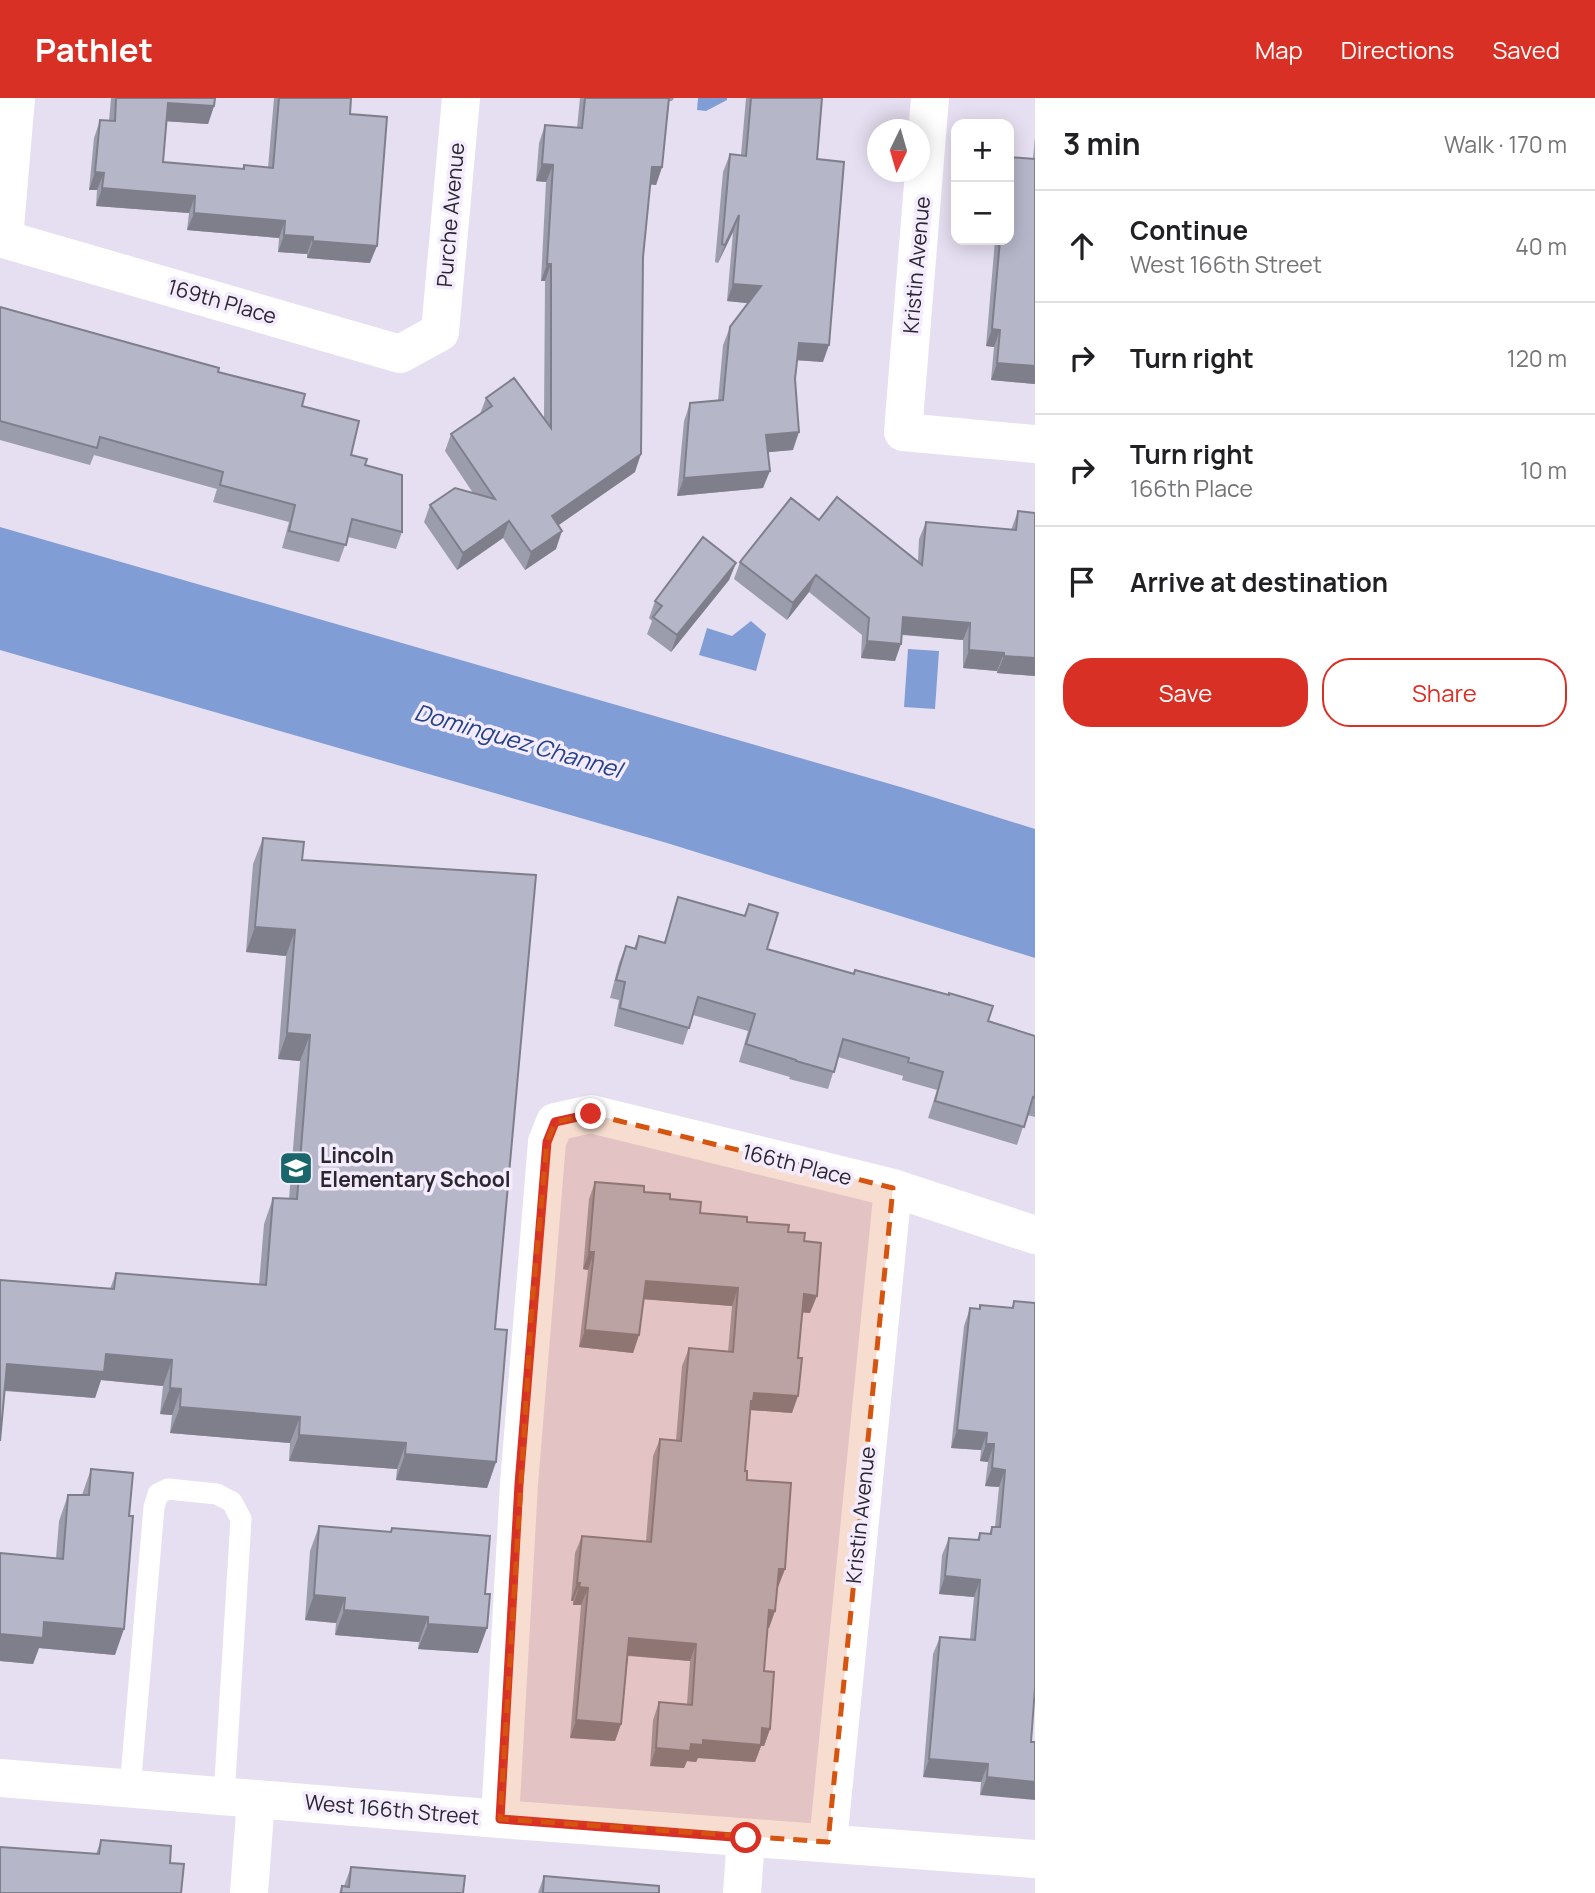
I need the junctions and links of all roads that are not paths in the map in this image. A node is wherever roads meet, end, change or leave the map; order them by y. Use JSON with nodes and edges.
{"nodes":[{"id":1,"x":16,"y":98,"type":"edge"},
{"id":2,"x":461,"y":98,"type":"edge"},
{"id":3,"x":930,"y":98,"type":"edge"},
{"id":4,"x":2,"y":239,"type":"edge"},
{"id":5,"x":440,"y":332,"type":"joint"},
{"id":6,"x":1035,"y":444,"type":"edge"},
{"id":7,"x":893,"y":1188,"type":"junction"},
{"id":8,"x":1035,"y":1235,"type":"edge"},
{"id":9,"x":0,"y":1778,"type":"edge"},
{"id":10,"x":130,"y":1789,"type":"junction"},
{"id":11,"x":240,"y":1798,"type":"junction"},
{"id":12,"x":500,"y":1819,"type":"junction"},
{"id":13,"x":746,"y":1838,"type":"junction"},
{"id":14,"x":828,"y":1842,"type":"junction"},
{"id":15,"x":1035,"y":1859,"type":"edge"},
{"id":16,"x":249,"y":1893,"type":"edge"},
{"id":17,"x":742,"y":1893,"type":"edge"}],
"edges":[{"from":1,"to":4,"type":"street"},
{"from":2,"to":5,"type":"street","name":"Purche Avenue"},
{"from":3,"to":6,"type":"street","name":"Kristin Avenue"},
{"from":4,"to":5,"type":"street","name":"169th Place"},
{"from":7,"to":8,"type":"street","name":"166th Place"},
{"from":7,"to":12,"type":"street","name":"166th Place"},
{"from":7,"to":14,"type":"street","name":"Kristin Avenue"},
{"from":9,"to":10,"type":"street","name":"West 166th Street"},
{"from":10,"to":11,"type":"street","name":"West 166th Street"},
{"from":10,"to":11,"type":"lane"},
{"from":11,"to":12,"type":"street","name":"West 166th Street"},
{"from":11,"to":16,"type":"street"},
{"from":12,"to":13,"type":"street","name":"West 166th Street"},
{"from":13,"to":14,"type":"street","name":"West 166th Street"},
{"from":13,"to":17,"type":"street"},
{"from":14,"to":15,"type":"street","name":"West 166th Street"}]}
